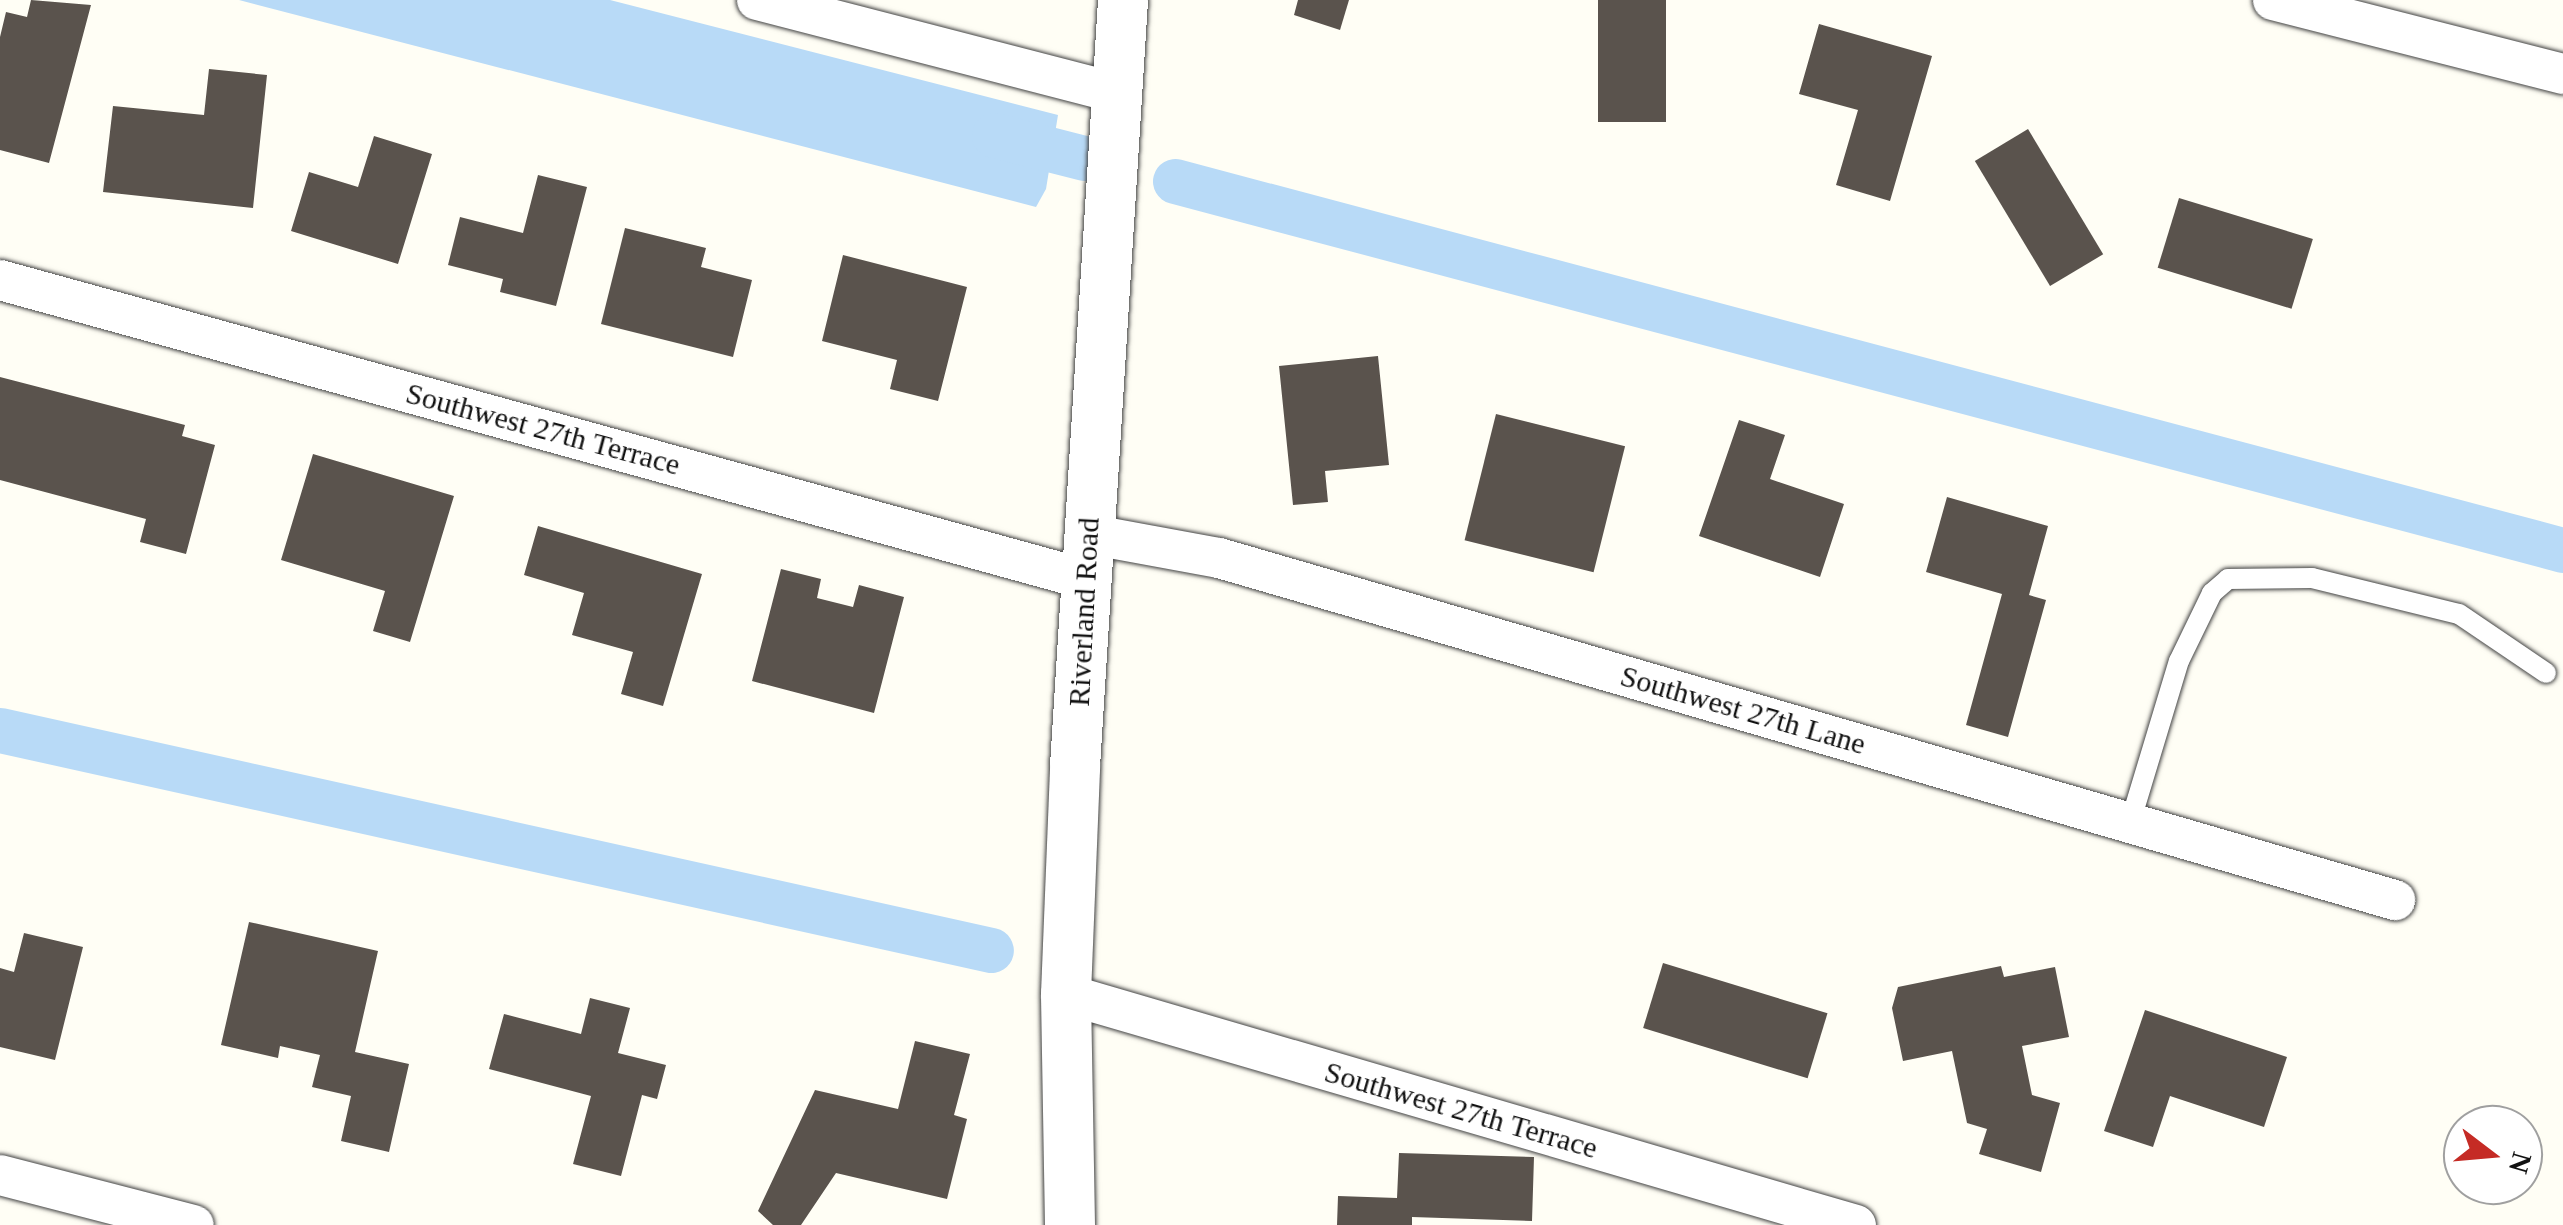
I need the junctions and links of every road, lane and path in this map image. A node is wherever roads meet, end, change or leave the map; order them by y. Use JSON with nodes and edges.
{"nodes":[{"id":1,"x":757,"y":0,"type":"edge"},
{"id":2,"x":1123,"y":0,"type":"edge"},
{"id":3,"x":2272,"y":0,"type":"edge"},
{"id":4,"x":2563,"y":74,"type":"edge"},
{"id":5,"x":1117,"y":93,"type":"junction"},
{"id":6,"x":0,"y":280,"type":"edge"},
{"id":7,"x":1087,"y":556,"type":"junction"},
{"id":8,"x":2546,"y":673,"type":"dead end"},
{"id":9,"x":2130,"y":823,"type":"junction"},
{"id":10,"x":2394,"y":900,"type":"dead end"},
{"id":11,"x":1066,"y":994,"type":"junction"},
{"id":12,"x":0,"y":1175,"type":"edge"},
{"id":13,"x":194,"y":1225,"type":"edge"},
{"id":14,"x":1070,"y":1225,"type":"edge"},
{"id":15,"x":1856,"y":1225,"type":"edge"}],
"edges":[{"from":1,"to":5,"type":"street"},
{"from":2,"to":5,"type":"street","name":"Riverland Road"},
{"from":3,"to":4,"type":"street"},
{"from":5,"to":7,"type":"street","name":"Riverland Road"},
{"from":6,"to":7,"type":"street","name":"Southwest 27th Terrace"},
{"from":7,"to":9,"type":"street","name":"Southwest 27th Lane"},
{"from":7,"to":11,"type":"street","name":"Riverland Road"},
{"from":8,"to":9,"type":"lane"},
{"from":9,"to":10,"type":"street","name":"Southwest 27th Lane"},
{"from":11,"to":14,"type":"street","name":"Riverland Road"},
{"from":11,"to":15,"type":"street","name":"Southwest 27th Terrace"},
{"from":12,"to":13,"type":"street"}]}
